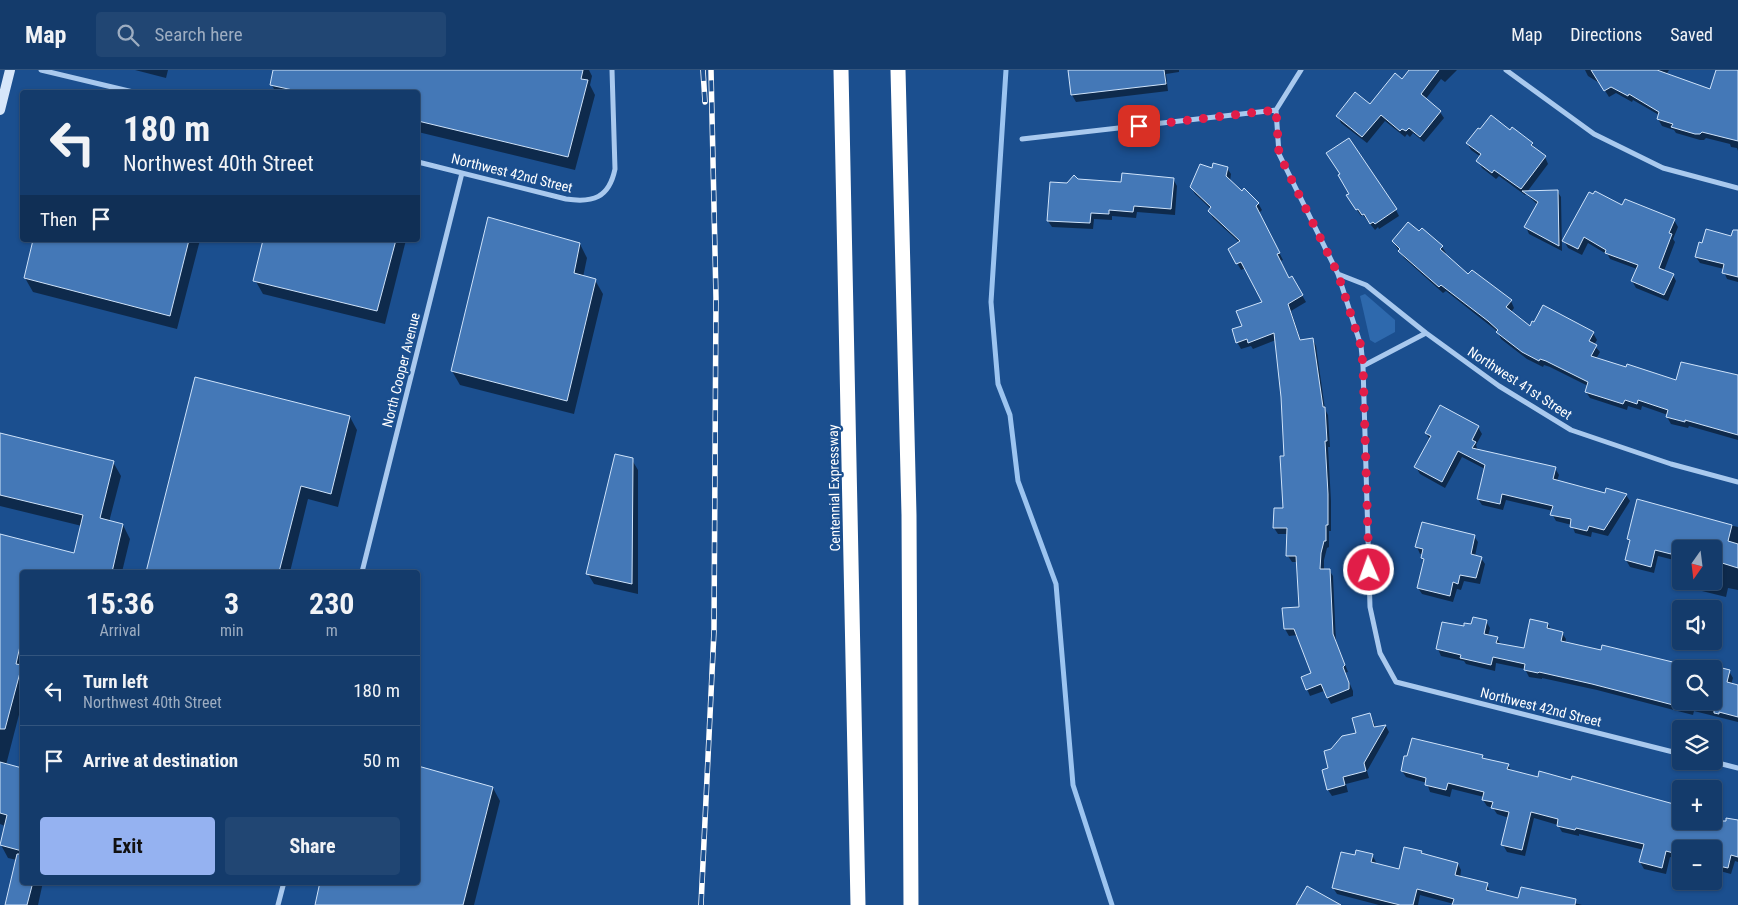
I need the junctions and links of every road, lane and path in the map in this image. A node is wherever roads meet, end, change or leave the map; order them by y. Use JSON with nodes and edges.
{"nodes":[{"id":1,"x":10,"y":70,"type":"edge"},
{"id":2,"x":41,"y":70,"type":"edge"},
{"id":3,"x":612,"y":70,"type":"edge"},
{"id":4,"x":841,"y":70,"type":"edge"},
{"id":5,"x":898,"y":70,"type":"edge"},
{"id":6,"x":1301,"y":70,"type":"edge"},
{"id":7,"x":1506,"y":70,"type":"edge"},
{"id":8,"x":125,"y":90,"type":"edge"},
{"id":9,"x":0,"y":110,"type":"edge"},
{"id":10,"x":1276,"y":110,"type":"junction"},
{"id":11,"x":1022,"y":139,"type":"dead end"},
{"id":12,"x":420,"y":162,"type":"edge"},
{"id":13,"x":462,"y":173,"type":"junction"},
{"id":14,"x":1738,"y":188,"type":"edge"},
{"id":15,"x":1338,"y":274,"type":"junction"},
{"id":16,"x":1426,"y":333,"type":"junction"},
{"id":17,"x":1363,"y":366,"type":"junction"},
{"id":18,"x":1738,"y":482,"type":"edge"},
{"id":19,"x":363,"y":570,"type":"edge"},
{"id":20,"x":1672,"y":752,"type":"edge"},
{"id":21,"x":1722,"y":764,"type":"edge"},
{"id":22,"x":1738,"y":768,"type":"edge"},
{"id":23,"x":283,"y":885,"type":"edge"},
{"id":24,"x":278,"y":905,"type":"edge"},
{"id":25,"x":858,"y":905,"type":"edge"},
{"id":26,"x":911,"y":905,"type":"edge"}],
"edges":[{"from":1,"to":9,"type":"main road"},
{"from":2,"to":8,"type":"street"},
{"from":3,"to":13,"type":"street","name":"Northwest 42nd Street"},
{"from":4,"to":25,"type":"highway","name":"Centennial Expressway"},
{"from":5,"to":26,"type":"highway"},
{"from":6,"to":10,"type":"street"},
{"from":7,"to":14,"type":"street"},
{"from":10,"to":11,"type":"street"},
{"from":10,"to":15,"type":"street"},
{"from":12,"to":13,"type":"street","name":"Northwest 42nd Street"},
{"from":13,"to":19,"type":"street","name":"North Cooper Avenue"},
{"from":15,"to":16,"type":"street","name":"Northwest 41st Street"},
{"from":15,"to":17,"type":"street"},
{"from":16,"to":17,"type":"street"},
{"from":16,"to":18,"type":"street","name":"Northwest 41st Street"},
{"from":17,"to":20,"type":"street","name":"Northwest 42nd Street"},
{"from":21,"to":22,"type":"street"},
{"from":23,"to":24,"type":"street"}]}
